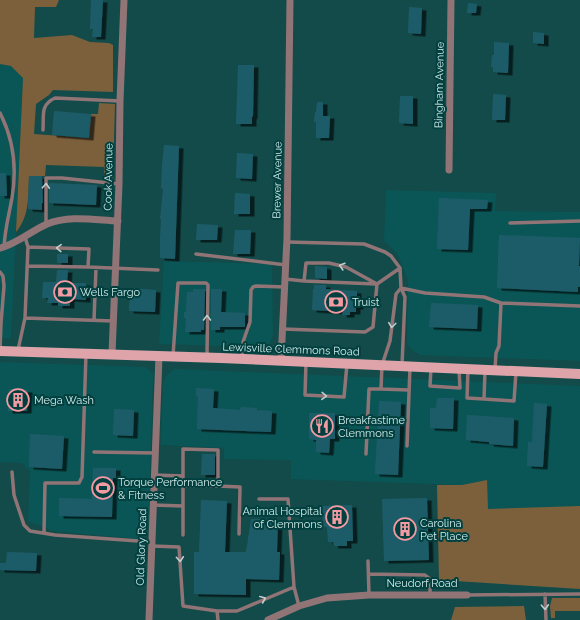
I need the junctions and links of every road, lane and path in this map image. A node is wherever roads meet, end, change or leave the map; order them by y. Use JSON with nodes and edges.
{"nodes":[{"id":1,"x":124,"y":0,"type":"edge"},
{"id":2,"x":290,"y":0,"type":"edge"},
{"id":3,"x":451,"y":0,"type":"edge"},
{"id":4,"x":120,"y":102,"type":"junction"},
{"id":5,"x":0,"y":113,"type":"edge"},
{"id":6,"x":43,"y":130,"type":"dead end"},
{"id":7,"x":449,"y":170,"type":"dead end"},
{"id":8,"x":119,"y":184,"type":"junction"},
{"id":9,"x":118,"y":220,"type":"junction"},
{"id":10,"x":580,"y":221,"type":"edge"},
{"id":11,"x":510,"y":223,"type":"dead end"},
{"id":12,"x":46,"y":225,"type":"junction"},
{"id":13,"x":25,"y":236,"type":"junction"},
{"id":14,"x":287,"y":242,"type":"junction"},
{"id":15,"x":28,"y":247,"type":"junction"},
{"id":16,"x":2,"y":248,"type":"edge"},
{"id":17,"x":196,"y":254,"type":"dead end"},
{"id":18,"x":286,"y":265,"type":"junction"},
{"id":19,"x":28,"y":266,"type":"junction"},
{"id":20,"x":88,"y":267,"type":"junction"},
{"id":21,"x":96,"y":268,"type":"junction"},
{"id":22,"x":116,"y":268,"type":"junction"},
{"id":23,"x":400,"y":268,"type":"junction"},
{"id":24,"x":158,"y":270,"type":"dead end"},
{"id":25,"x":0,"y":272,"type":"edge"},
{"id":26,"x":285,"y":279,"type":"junction"},
{"id":27,"x":304,"y":281,"type":"junction"},
{"id":28,"x":377,"y":284,"type":"junction"},
{"id":29,"x":285,"y":287,"type":"junction"},
{"id":30,"x":400,"y":288,"type":"junction"},
{"id":31,"x":501,"y":303,"type":"junction"},
{"id":32,"x":580,"y":306,"type":"edge"},
{"id":33,"x":25,"y":318,"type":"junction"},
{"id":34,"x":94,"y":320,"type":"junction"},
{"id":35,"x":113,"y":321,"type":"junction"},
{"id":36,"x":0,"y":323,"type":"edge"},
{"id":37,"x":283,"y":328,"type":"junction"},
{"id":38,"x":0,"y":351,"type":"edge"},
{"id":39,"x":17,"y":351,"type":"junction"},
{"id":40,"x":86,"y":353,"type":"junction"},
{"id":41,"x":112,"y":354,"type":"junction"},
{"id":42,"x":159,"y":356,"type":"junction"},
{"id":43,"x":173,"y":356,"type":"junction"},
{"id":44,"x":207,"y":357,"type":"junction"},
{"id":45,"x":242,"y":359,"type":"junction"},
{"id":46,"x":282,"y":360,"type":"junction"},
{"id":47,"x":306,"y":361,"type":"junction"},
{"id":48,"x":347,"y":363,"type":"junction"},
{"id":49,"x":382,"y":365,"type":"junction"},
{"id":50,"x":406,"y":366,"type":"junction"},
{"id":51,"x":431,"y":367,"type":"junction"},
{"id":52,"x":463,"y":369,"type":"junction"},
{"id":53,"x":490,"y":370,"type":"junction"},
{"id":54,"x":516,"y":371,"type":"junction"},
{"id":55,"x":580,"y":374,"type":"edge"},
{"id":56,"x":381,"y":389,"type":"junction"},
{"id":57,"x":409,"y":390,"type":"junction"},
{"id":58,"x":484,"y":399,"type":"junction"},
{"id":59,"x":407,"y":446,"type":"dead end"},
{"id":60,"x":94,"y":452,"type":"dead end"},
{"id":61,"x":156,"y":453,"type":"junction"},
{"id":62,"x":366,"y":454,"type":"dead end"},
{"id":63,"x":12,"y":472,"type":"dead end"},
{"id":64,"x":155,"y":475,"type":"junction"},
{"id":65,"x":183,"y":476,"type":"junction"},
{"id":66,"x":183,"y":486,"type":"junction"},
{"id":67,"x":218,"y":486,"type":"junction"},
{"id":68,"x":259,"y":499,"type":"dead end"},
{"id":69,"x":154,"y":505,"type":"junction"},
{"id":70,"x":183,"y":506,"type":"junction"},
{"id":71,"x":44,"y":533,"type":"junction"},
{"id":72,"x":239,"y":534,"type":"dead end"},
{"id":73,"x":183,"y":535,"type":"dead end"},
{"id":74,"x":152,"y":544,"type":"junction"},
{"id":75,"x":368,"y":561,"type":"dead end"},
{"id":76,"x":369,"y":574,"type":"junction"},
{"id":77,"x":294,"y":588,"type":"junction"},
{"id":78,"x":430,"y":594,"type":"junction"},
{"id":79,"x":468,"y":594,"type":"joint"},
{"id":80,"x":545,"y":594,"type":"junction"},
{"id":81,"x":580,"y":594,"type":"edge"},
{"id":82,"x":369,"y":595,"type":"junction"},
{"id":83,"x":299,"y":606,"type":"junction"},
{"id":84,"x":217,"y":611,"type":"junction"},
{"id":85,"x":149,"y":620,"type":"edge"},
{"id":86,"x":218,"y":620,"type":"edge"},
{"id":87,"x":268,"y":620,"type":"edge"},
{"id":88,"x":546,"y":620,"type":"edge"}],
"edges":[{"from":1,"to":4,"type":"street","name":"Cook Avenue"},
{"from":2,"to":14,"type":"street","name":"Brewer Avenue"},
{"from":3,"to":7,"type":"street","name":"Bingham Avenue"},
{"from":4,"to":6,"type":"lane"},
{"from":4,"to":8,"type":"street","name":"Cook Avenue"},
{"from":5,"to":16,"type":"lane"},
{"from":8,"to":9,"type":"street","name":"Cook Avenue"},
{"from":12,"to":8,"type":"lane","one_way":true},
{"from":9,"to":12,"type":"street"},
{"from":9,"to":22,"type":"street","name":"Cook Avenue"},
{"from":10,"to":11,"type":"lane"},
{"from":12,"to":13,"type":"street"},
{"from":13,"to":15,"type":"lane"},
{"from":13,"to":16,"type":"street"},
{"from":14,"to":18,"type":"street","name":"Brewer Avenue"},
{"from":14,"to":23,"type":"lane"},
{"from":15,"to":19,"type":"lane"},
{"from":20,"to":15,"type":"lane","one_way":true},
{"from":17,"to":18,"type":"lane"},
{"from":18,"to":26,"type":"street","name":"Brewer Avenue"},
{"from":19,"to":20,"type":"lane"},
{"from":19,"to":33,"type":"lane"},
{"from":20,"to":21,"type":"lane"},
{"from":21,"to":22,"type":"lane"},
{"from":21,"to":34,"type":"lane"},
{"from":22,"to":24,"type":"lane"},
{"from":22,"to":35,"type":"street","name":"Cook Avenue"},
{"from":23,"to":28,"type":"lane"},
{"from":23,"to":30,"type":"lane"},
{"from":25,"to":36,"type":"lane"},
{"from":26,"to":27,"type":"lane"},
{"from":26,"to":29,"type":"street","name":"Brewer Avenue"},
{"from":27,"to":28,"type":"lane"},
{"from":28,"to":27,"type":"lane","one_way":true},
{"from":28,"to":37,"type":"lane"},
{"from":29,"to":37,"type":"street","name":"Brewer Avenue"},
{"from":29,"to":45,"type":"lane"},
{"from":30,"to":31,"type":"lane"},
{"from":30,"to":49,"type":"lane","one_way":true},
{"from":30,"to":50,"type":"lane"},
{"from":31,"to":32,"type":"lane"},
{"from":31,"to":53,"type":"lane"},
{"from":33,"to":34,"type":"lane"},
{"from":33,"to":39,"type":"lane"},
{"from":34,"to":35,"type":"lane"},
{"from":35,"to":41,"type":"street","name":"Cook Avenue"},
{"from":36,"to":38,"type":"lane"},
{"from":37,"to":46,"type":"street","name":"Brewer Avenue"},
{"from":38,"to":39,"type":"main road","name":"Lewisville Clemmons Road"},
{"from":39,"to":40,"type":"main road","name":"Lewisville Clemmons Road"},
{"from":40,"to":41,"type":"main road","name":"Lewisville Clemmons Road"},
{"from":40,"to":71,"type":"lane"},
{"from":41,"to":42,"type":"main road","name":"Lewisville Clemmons Road"},
{"from":42,"to":43,"type":"main road","name":"Lewisville Clemmons Road"},
{"from":42,"to":61,"type":"street","name":"Old Glory Road"},
{"from":43,"to":44,"type":"main road","name":"Lewisville Clemmons Road"},
{"from":44,"to":43,"type":"lane","one_way":true},
{"from":44,"to":45,"type":"main road","name":"Lewisville Clemmons Road"},
{"from":45,"to":46,"type":"main road","name":"Lewisville Clemmons Road"},
{"from":46,"to":47,"type":"main road","name":"Lewisville Clemmons Road"},
{"from":47,"to":48,"type":"main road","name":"Lewisville Clemmons Road"},
{"from":47,"to":48,"type":"lane","one_way":true},
{"from":48,"to":49,"type":"main road","name":"Lewisville Clemmons Road"},
{"from":49,"to":50,"type":"main road","name":"Lewisville Clemmons Road"},
{"from":49,"to":56,"type":"lane"},
{"from":50,"to":51,"type":"main road","name":"Lewisville Clemmons Road"},
{"from":50,"to":57,"type":"lane"},
{"from":51,"to":52,"type":"main road","name":"Lewisville Clemmons Road"},
{"from":51,"to":52,"type":"lane"},
{"from":52,"to":53,"type":"main road","name":"Lewisville Clemmons Road"},
{"from":52,"to":58,"type":"lane"},
{"from":53,"to":54,"type":"main road","name":"Lewisville Clemmons Road"},
{"from":53,"to":58,"type":"lane"},
{"from":54,"to":55,"type":"main road","name":"Lewisville Clemmons Road"},
{"from":54,"to":58,"type":"lane"},
{"from":56,"to":57,"type":"lane"},
{"from":56,"to":62,"type":"lane"},
{"from":57,"to":59,"type":"lane"},
{"from":60,"to":61,"type":"lane"},
{"from":61,"to":64,"type":"street","name":"Old Glory Road"},
{"from":63,"to":71,"type":"lane"},
{"from":64,"to":65,"type":"lane"},
{"from":64,"to":69,"type":"street","name":"Old Glory Road"},
{"from":65,"to":66,"type":"lane"},
{"from":65,"to":67,"type":"lane"},
{"from":66,"to":67,"type":"lane"},
{"from":66,"to":70,"type":"lane"},
{"from":67,"to":72,"type":"lane"},
{"from":68,"to":77,"type":"lane"},
{"from":69,"to":70,"type":"lane"},
{"from":69,"to":74,"type":"street","name":"Old Glory Road"},
{"from":70,"to":73,"type":"lane"},
{"from":71,"to":74,"type":"lane"},
{"from":74,"to":84,"type":"lane","one_way":true},
{"from":74,"to":85,"type":"street","name":"Old Glory Road"},
{"from":75,"to":76,"type":"lane"},
{"from":76,"to":78,"type":"lane"},
{"from":76,"to":82,"type":"lane"},
{"from":77,"to":83,"type":"lane"},
{"from":84,"to":77,"type":"lane","one_way":true},
{"from":78,"to":79,"type":"street","name":"Neudorf Road"},
{"from":78,"to":82,"type":"street","name":"Neudorf Road"},
{"from":79,"to":80,"type":"lane","name":"Neudorf Road"},
{"from":80,"to":81,"type":"lane","name":"Neudorf Road"},
{"from":80,"to":88,"type":"lane","one_way":true},
{"from":82,"to":83,"type":"street","name":"Neudorf Road"},
{"from":83,"to":87,"type":"street","name":"Neudorf Road"},
{"from":84,"to":86,"type":"lane"}]}
